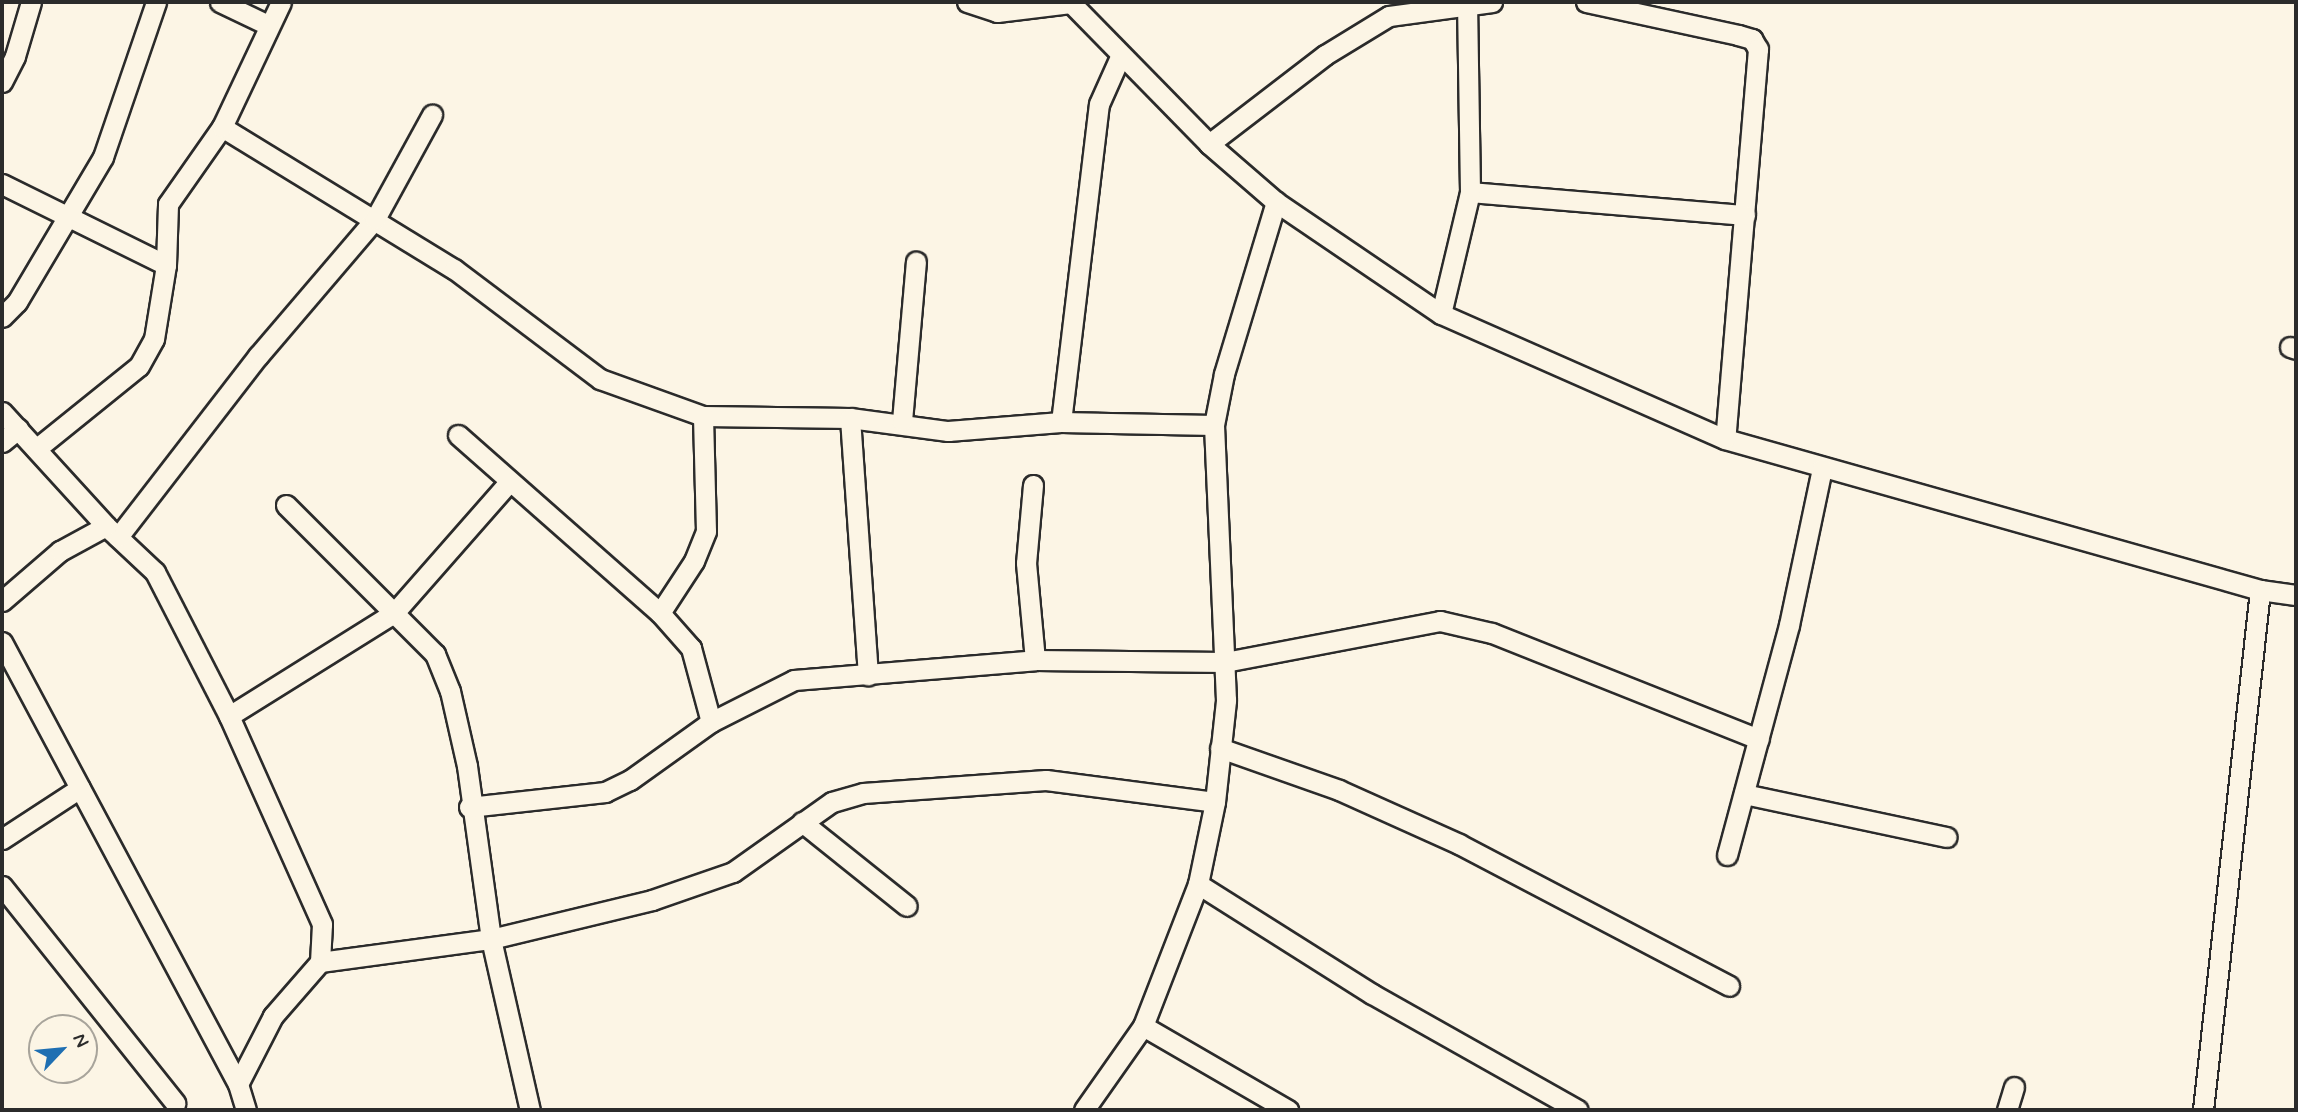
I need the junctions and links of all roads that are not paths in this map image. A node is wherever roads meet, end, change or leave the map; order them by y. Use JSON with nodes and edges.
{"nodes":[{"id":1,"x":31,"y":2,"type":"edge"},
{"id":2,"x":156,"y":2,"type":"edge"},
{"id":3,"x":220,"y":2,"type":"edge"},
{"id":4,"x":281,"y":2,"type":"edge"},
{"id":5,"x":967,"y":2,"type":"edge"},
{"id":6,"x":1070,"y":2,"type":"edge"},
{"id":7,"x":1467,"y":2,"type":"edge"},
{"id":8,"x":1492,"y":2,"type":"edge"},
{"id":9,"x":1586,"y":2,"type":"edge"},
{"id":10,"x":268,"y":25,"type":"junction"},
{"id":11,"x":1120,"y":57,"type":"junction"},
{"id":12,"x":2,"y":82,"type":"edge"},
{"id":13,"x":432,"y":115,"type":"dead end"},
{"id":14,"x":222,"y":127,"type":"junction"},
{"id":15,"x":1209,"y":144,"type":"junction"},
{"id":16,"x":2,"y":184,"type":"edge"},
{"id":17,"x":1470,"y":192,"type":"junction"},
{"id":18,"x":1276,"y":202,"type":"junction"},
{"id":19,"x":1745,"y":215,"type":"junction"},
{"id":20,"x":66,"y":217,"type":"junction"},
{"id":21,"x":374,"y":219,"type":"junction"},
{"id":22,"x":916,"y":262,"type":"dead end"},
{"id":23,"x":166,"y":265,"type":"junction"},
{"id":24,"x":1441,"y":314,"type":"junction"},
{"id":25,"x":2,"y":317,"type":"edge"},
{"id":26,"x":2,"y":412,"type":"edge"},
{"id":27,"x":703,"y":416,"type":"junction"},
{"id":28,"x":850,"y":418,"type":"junction"},
{"id":29,"x":902,"y":421,"type":"junction"},
{"id":30,"x":1061,"y":422,"type":"junction"},
{"id":31,"x":1214,"y":425,"type":"junction"},
{"id":32,"x":18,"y":429,"type":"junction"},
{"id":33,"x":458,"y":435,"type":"dead end"},
{"id":34,"x":1725,"y":439,"type":"junction"},
{"id":35,"x":2,"y":442,"type":"edge"},
{"id":36,"x":36,"y":449,"type":"junction"},
{"id":37,"x":1822,"y":468,"type":"junction"},
{"id":38,"x":509,"y":482,"type":"junction"},
{"id":39,"x":1033,"y":485,"type":"dead end"},
{"id":40,"x":286,"y":505,"type":"dead end"},
{"id":41,"x":112,"y":532,"type":"junction"},
{"id":42,"x":2260,"y":590,"type":"junction"},
{"id":43,"x":2296,"y":595,"type":"edge"},
{"id":44,"x":2,"y":601,"type":"edge"},
{"id":45,"x":394,"y":613,"type":"junction"},
{"id":46,"x":660,"y":614,"type":"junction"},
{"id":47,"x":2,"y":642,"type":"edge"},
{"id":48,"x":1035,"y":660,"type":"junction"},
{"id":49,"x":1225,"y":662,"type":"junction"},
{"id":50,"x":869,"y":675,"type":"junction"},
{"id":51,"x":229,"y":716,"type":"junction"},
{"id":52,"x":711,"y":722,"type":"junction"},
{"id":53,"x":1759,"y":739,"type":"junction"},
{"id":54,"x":1220,"y":748,"type":"junction"},
{"id":55,"x":80,"y":788,"type":"junction"},
{"id":56,"x":1744,"y":794,"type":"junction"},
{"id":57,"x":1215,"y":803,"type":"junction"},
{"id":58,"x":469,"y":807,"type":"junction"},
{"id":59,"x":802,"y":822,"type":"junction"},
{"id":60,"x":1946,"y":837,"type":"dead end"},
{"id":61,"x":2,"y":839,"type":"edge"},
{"id":62,"x":1727,"y":855,"type":"dead end"},
{"id":63,"x":1198,"y":884,"type":"junction"},
{"id":64,"x":2,"y":886,"type":"edge"},
{"id":65,"x":907,"y":905,"type":"dead end"},
{"id":66,"x":491,"y":939,"type":"junction"},
{"id":67,"x":320,"y":962,"type":"junction"},
{"id":68,"x":1729,"y":986,"type":"dead end"},
{"id":69,"x":1143,"y":1026,"type":"junction"},
{"id":70,"x":238,"y":1084,"type":"junction"},
{"id":71,"x":2014,"y":1087,"type":"dead end"},
{"id":72,"x":175,"y":1103,"type":"dead end"},
{"id":73,"x":246,"y":1110,"type":"edge"},
{"id":74,"x":530,"y":1110,"type":"edge"},
{"id":75,"x":1084,"y":1110,"type":"edge"},
{"id":76,"x":1288,"y":1110,"type":"edge"},
{"id":77,"x":1578,"y":1110,"type":"edge"},
{"id":78,"x":2007,"y":1110,"type":"edge"},
{"id":79,"x":2203,"y":1110,"type":"edge"}],
"edges":[{"from":1,"to":12,"type":"street"},
{"from":2,"to":20,"type":"street"},
{"from":3,"to":10,"type":"street"},
{"from":4,"to":10,"type":"street"},
{"from":5,"to":6,"type":"street"},
{"from":6,"to":11,"type":"street"},
{"from":7,"to":8,"type":"street"},
{"from":7,"to":15,"type":"street"},
{"from":7,"to":17,"type":"street"},
{"from":9,"to":19,"type":"street"},
{"from":10,"to":14,"type":"street"},
{"from":11,"to":15,"type":"street"},
{"from":11,"to":30,"type":"street"},
{"from":13,"to":21,"type":"street"},
{"from":14,"to":21,"type":"street"},
{"from":14,"to":23,"type":"street"},
{"from":15,"to":18,"type":"street"},
{"from":16,"to":20,"type":"street"},
{"from":17,"to":19,"type":"street"},
{"from":17,"to":24,"type":"street"},
{"from":18,"to":24,"type":"street"},
{"from":18,"to":31,"type":"street"},
{"from":19,"to":34,"type":"street"},
{"from":20,"to":23,"type":"street"},
{"from":20,"to":25,"type":"street"},
{"from":21,"to":27,"type":"street"},
{"from":21,"to":41,"type":"street"},
{"from":22,"to":29,"type":"street"},
{"from":23,"to":36,"type":"street"},
{"from":24,"to":34,"type":"street"},
{"from":26,"to":32,"type":"street"},
{"from":27,"to":28,"type":"street"},
{"from":27,"to":46,"type":"street"},
{"from":28,"to":29,"type":"street"},
{"from":28,"to":50,"type":"street"},
{"from":29,"to":30,"type":"street"},
{"from":30,"to":31,"type":"street"},
{"from":31,"to":49,"type":"street"},
{"from":32,"to":35,"type":"street"},
{"from":32,"to":36,"type":"street"},
{"from":33,"to":38,"type":"street"},
{"from":34,"to":37,"type":"street"},
{"from":36,"to":41,"type":"street"},
{"from":37,"to":42,"type":"street"},
{"from":37,"to":53,"type":"street"},
{"from":38,"to":45,"type":"street"},
{"from":38,"to":46,"type":"street"},
{"from":39,"to":48,"type":"street"},
{"from":40,"to":45,"type":"street"},
{"from":41,"to":44,"type":"street"},
{"from":41,"to":51,"type":"street"},
{"from":42,"to":43,"type":"street"},
{"from":42,"to":79,"type":"street"},
{"from":45,"to":51,"type":"street"},
{"from":45,"to":58,"type":"street"},
{"from":46,"to":52,"type":"street"},
{"from":47,"to":55,"type":"street"},
{"from":48,"to":49,"type":"street"},
{"from":48,"to":50,"type":"street"},
{"from":49,"to":53,"type":"street"},
{"from":49,"to":54,"type":"street"},
{"from":50,"to":52,"type":"street"},
{"from":51,"to":67,"type":"street"},
{"from":52,"to":58,"type":"street"},
{"from":53,"to":56,"type":"street"},
{"from":54,"to":57,"type":"street"},
{"from":54,"to":68,"type":"street"},
{"from":55,"to":61,"type":"street"},
{"from":55,"to":70,"type":"street"},
{"from":56,"to":60,"type":"street"},
{"from":56,"to":62,"type":"street"},
{"from":57,"to":59,"type":"street"},
{"from":57,"to":63,"type":"street"},
{"from":58,"to":66,"type":"street"},
{"from":59,"to":65,"type":"street"},
{"from":59,"to":66,"type":"street"},
{"from":63,"to":69,"type":"street"},
{"from":63,"to":77,"type":"street"},
{"from":64,"to":72,"type":"street"},
{"from":66,"to":67,"type":"street"},
{"from":66,"to":74,"type":"street"},
{"from":67,"to":70,"type":"street"},
{"from":69,"to":75,"type":"street"},
{"from":69,"to":76,"type":"street"},
{"from":70,"to":73,"type":"street"},
{"from":71,"to":78,"type":"street"}]}
